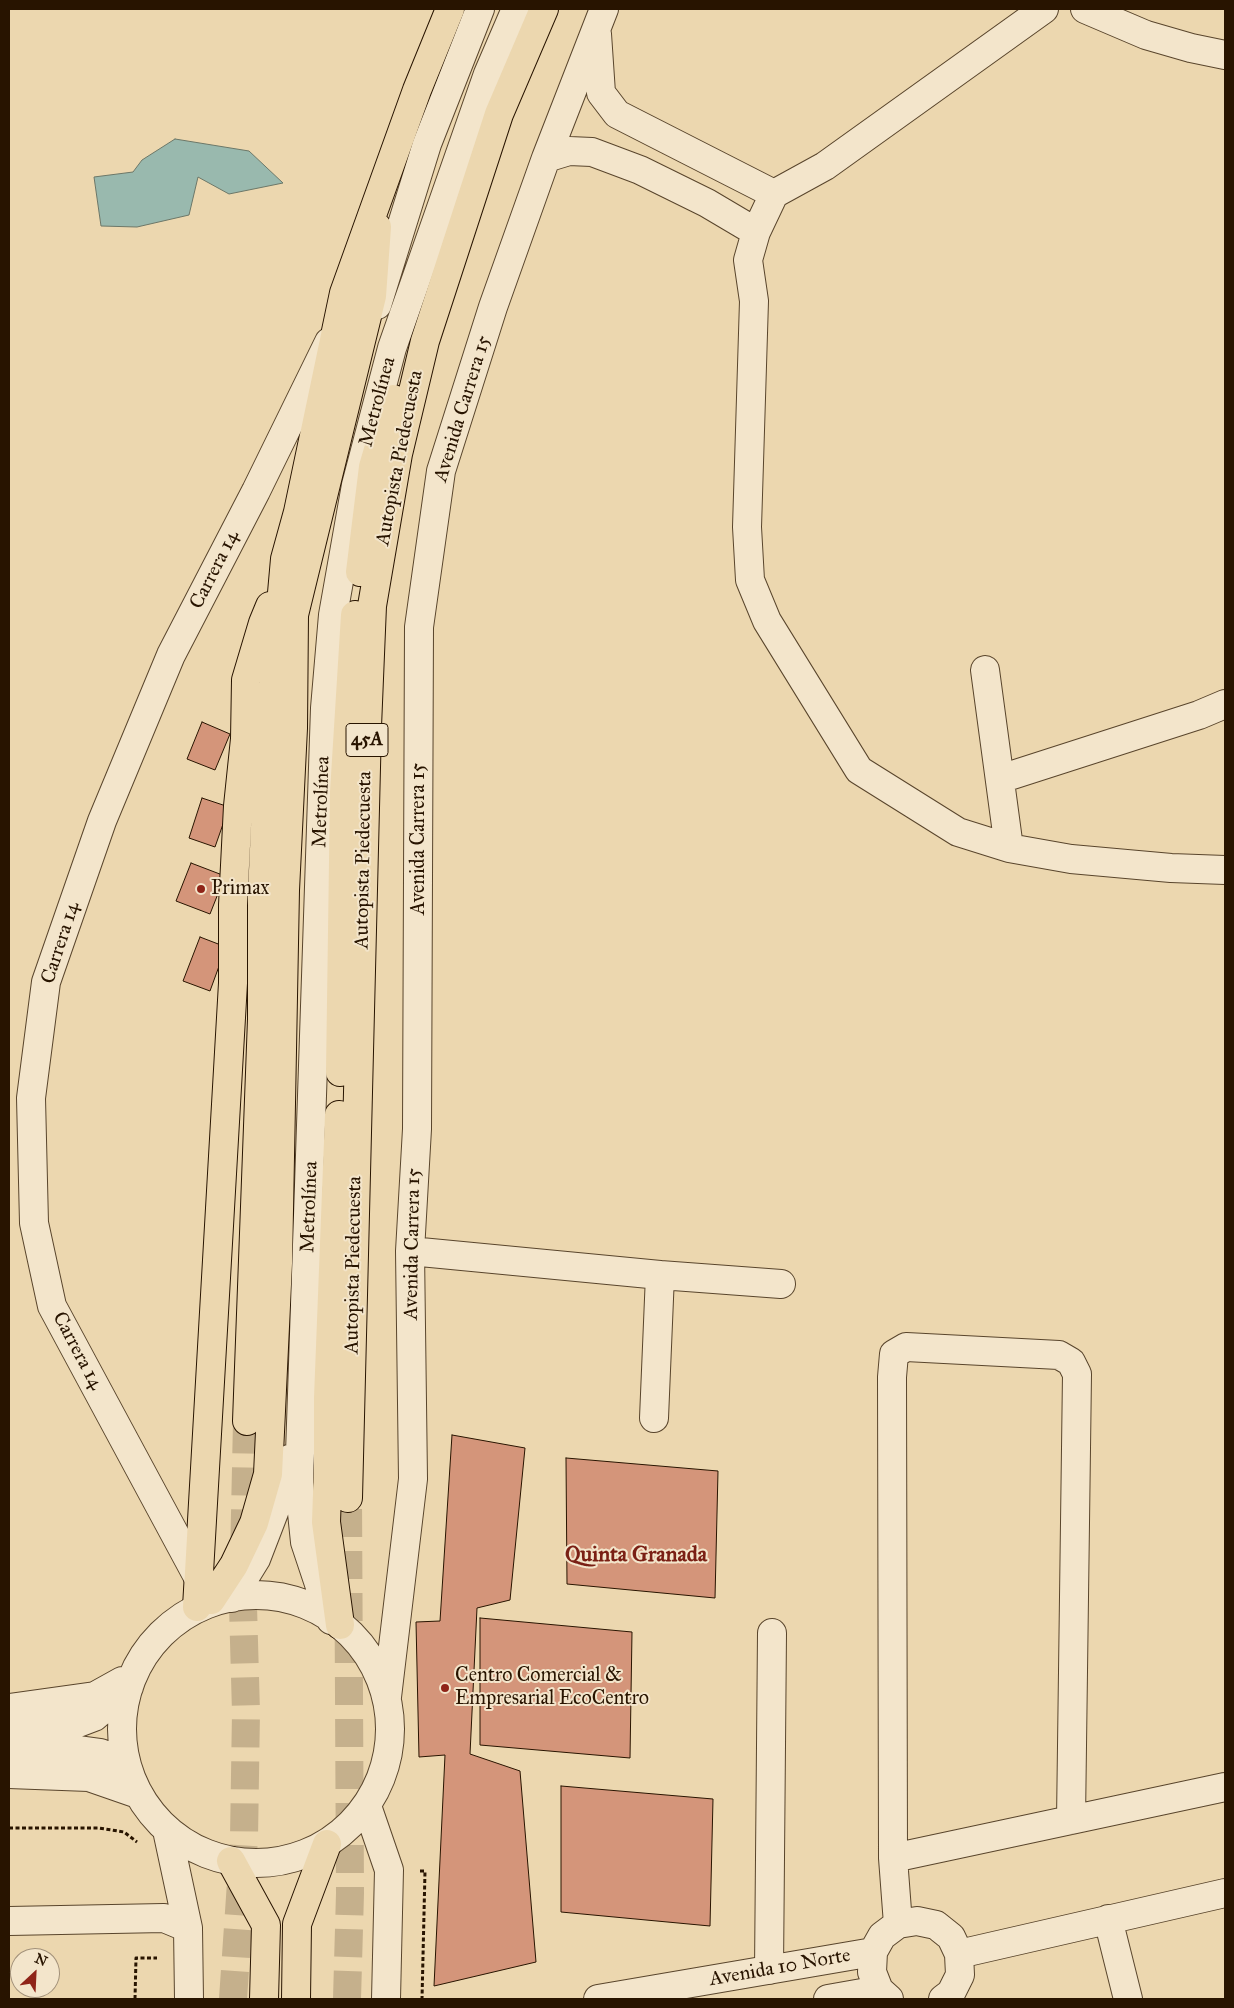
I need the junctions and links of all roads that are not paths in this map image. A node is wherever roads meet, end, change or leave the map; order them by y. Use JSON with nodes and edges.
{"nodes":[{"id":1,"x":450,"y":9,"type":"edge"},
{"id":2,"x":480,"y":9,"type":"edge"},
{"id":3,"x":516,"y":9,"type":"edge"},
{"id":4,"x":544,"y":9,"type":"edge"},
{"id":5,"x":1044,"y":9,"type":"edge"},
{"id":6,"x":1085,"y":9,"type":"edge"},
{"id":7,"x":600,"y":17,"type":"edge"},
{"id":8,"x":1225,"y":55,"type":"edge"},
{"id":9,"x":546,"y":158,"type":"junction"},
{"id":10,"x":380,"y":191,"type":"junction"},
{"id":11,"x":774,"y":194,"type":"junction"},
{"id":12,"x":461,"y":229,"type":"junction"},
{"id":13,"x":756,"y":232,"type":"junction"},
{"id":14,"x":338,"y":326,"type":"junction"},
{"id":15,"x":282,"y":579,"type":"junction"},
{"id":16,"x":986,"y":670,"type":"dead end"},
{"id":17,"x":1225,"y":704,"type":"edge"},
{"id":18,"x":1000,"y":779,"type":"junction"},
{"id":19,"x":1009,"y":848,"type":"junction"},
{"id":20,"x":1225,"y":870,"type":"edge"},
{"id":21,"x":410,"y":1251,"type":"junction"},
{"id":22,"x":660,"y":1275,"type":"junction"},
{"id":23,"x":781,"y":1284,"type":"dead end"},
{"id":24,"x":654,"y":1418,"type":"dead end"},
{"id":25,"x":247,"y":1421,"type":"tunnel mouth"},
{"id":26,"x":348,"y":1498,"type":"tunnel mouth"},
{"id":27,"x":210,"y":1596,"type":"junction"},
{"id":28,"x":335,"y":1622,"type":"junction"},
{"id":29,"x":772,"y":1633,"type":"dead end"},
{"id":30,"x":130,"y":1681,"type":"junction"},
{"id":31,"x":387,"y":1698,"type":"junction"},
{"id":32,"x":9,"y":1708,"type":"edge"},
{"id":33,"x":9,"y":1735,"type":"edge"},
{"id":34,"x":9,"y":1750,"type":"edge"},
{"id":35,"x":9,"y":1774,"type":"edge"},
{"id":36,"x":1225,"y":1788,"type":"edge"},
{"id":37,"x":136,"y":1789,"type":"junction"},
{"id":38,"x":367,"y":1806,"type":"junction"},
{"id":39,"x":1071,"y":1820,"type":"junction"},
{"id":40,"x":167,"y":1830,"type":"junction"},
{"id":41,"x":327,"y":1844,"type":"junction"},
{"id":42,"x":893,"y":1858,"type":"junction"},
{"id":43,"x":232,"y":1861,"type":"junction"},
{"id":44,"x":1225,"y":1893,"type":"edge"},
{"id":45,"x":1108,"y":1919,"type":"junction"},
{"id":46,"x":9,"y":1921,"type":"edge"},
{"id":47,"x":898,"y":1924,"type":"junction"},
{"id":48,"x":188,"y":1928,"type":"junction"},
{"id":49,"x":873,"y":1952,"type":"junction"},
{"id":50,"x":959,"y":1954,"type":"junction"},
{"id":51,"x":769,"y":1970,"type":"junction"},
{"id":52,"x":884,"y":1995,"type":"edge"},
{"id":53,"x":948,"y":1997,"type":"edge"},
{"id":54,"x":188,"y":1999,"type":"edge"},
{"id":55,"x":264,"y":1999,"type":"edge"},
{"id":56,"x":296,"y":1999,"type":"edge"},
{"id":57,"x":386,"y":1999,"type":"edge"},
{"id":58,"x":598,"y":1999,"type":"edge"},
{"id":59,"x":828,"y":1999,"type":"edge"},
{"id":60,"x":1128,"y":1999,"type":"edge"}],
"edges":[{"from":1,"to":10,"type":"highway"},
{"from":2,"to":27,"type":"street","name":"Metrolínea"},
{"from":3,"to":28,"type":"street","name":"Metrolínea"},
{"from":4,"to":12,"type":"highway","name":"Autopista Piedecuesta","number":"45A"},
{"from":5,"to":11,"type":"street"},
{"from":6,"to":8,"type":"street"},
{"from":7,"to":9,"type":"street","name":"Avenida Carrera 15"},
{"from":7,"to":11,"type":"street"},
{"from":9,"to":13,"type":"street"},
{"from":9,"to":21,"type":"street","name":"Avenida Carrera 15"},
{"from":10,"to":14,"type":"highway"},
{"from":10,"to":27,"type":"highway"},
{"from":11,"to":13,"type":"street"},
{"from":12,"to":26,"type":"highway","name":"Autopista Piedecuesta","number":"45A"},
{"from":12,"to":28,"type":"highway"},
{"from":13,"to":19,"type":"street"},
{"from":14,"to":15,"type":"highway"},
{"from":14,"to":27,"type":"street","name":"Carrera 14"},
{"from":15,"to":25,"type":"highway"},
{"from":15,"to":27,"type":"highway"},
{"from":16,"to":18,"type":"street"},
{"from":17,"to":18,"type":"street"},
{"from":18,"to":19,"type":"street"},
{"from":19,"to":20,"type":"street"},
{"from":21,"to":22,"type":"street"},
{"from":21,"to":31,"type":"street","name":"Avenida Carrera 15"},
{"from":22,"to":23,"type":"street"},
{"from":22,"to":24,"type":"street"},
{"from":27,"to":28,"type":"street"},
{"from":27,"to":30,"type":"street"},
{"from":28,"to":31,"type":"street"},
{"from":29,"to":51,"type":"street"},
{"from":30,"to":32,"type":"street"},
{"from":30,"to":33,"type":"street"},
{"from":30,"to":37,"type":"street"},
{"from":31,"to":38,"type":"street"},
{"from":34,"to":37,"type":"street"},
{"from":35,"to":37,"type":"street"},
{"from":36,"to":39,"type":"street"},
{"from":37,"to":40,"type":"street"},
{"from":38,"to":41,"type":"street"},
{"from":38,"to":57,"type":"street"},
{"from":39,"to":42,"type":"street"},
{"from":39,"to":42,"type":"street"},
{"from":40,"to":43,"type":"street"},
{"from":40,"to":48,"type":"street"},
{"from":41,"to":43,"type":"street"},
{"from":41,"to":56,"type":"highway"},
{"from":42,"to":47,"type":"street"},
{"from":43,"to":55,"type":"highway"},
{"from":44,"to":45,"type":"street"},
{"from":45,"to":50,"type":"street"},
{"from":45,"to":60,"type":"street"},
{"from":46,"to":48,"type":"street"},
{"from":47,"to":49,"type":"street"},
{"from":47,"to":50,"type":"street"},
{"from":48,"to":54,"type":"street"},
{"from":49,"to":51,"type":"street","name":"Avenida 10 Norte"},
{"from":49,"to":52,"type":"street"},
{"from":50,"to":53,"type":"street"},
{"from":51,"to":58,"type":"street","name":"Avenida 10 Norte"},
{"from":52,"to":59,"type":"street","name":"Avenida 10 Norte"}]}
